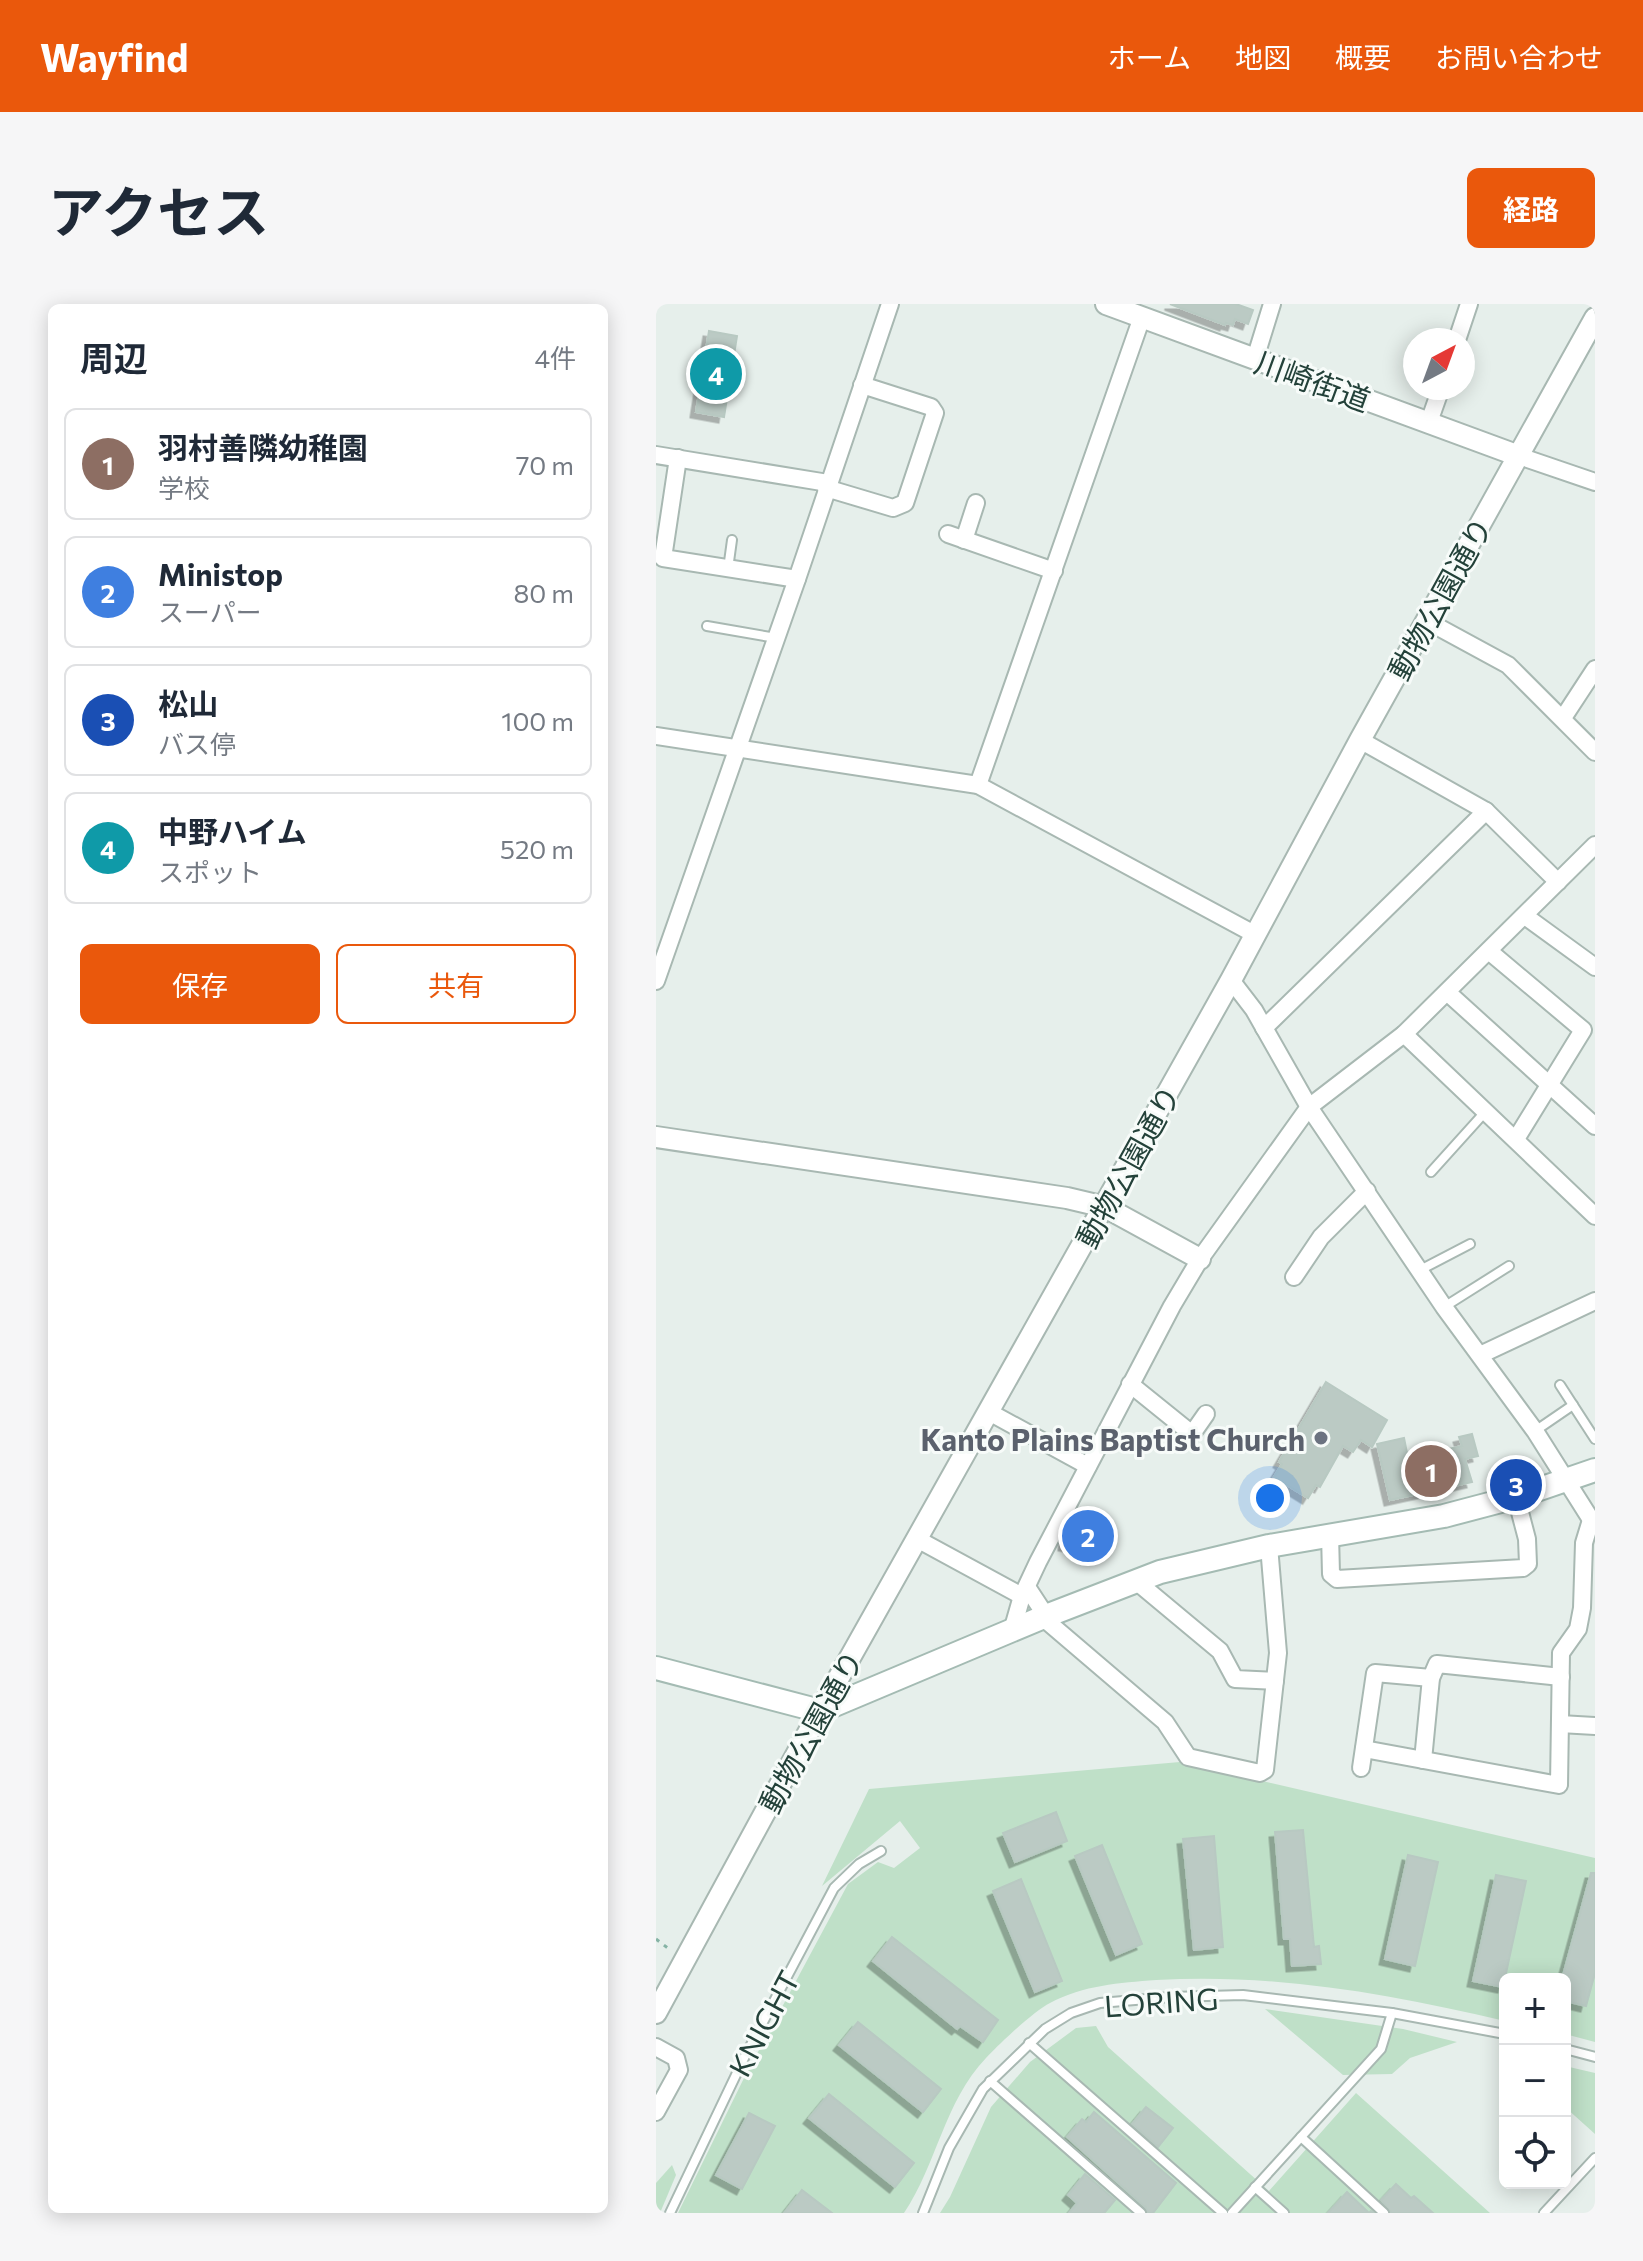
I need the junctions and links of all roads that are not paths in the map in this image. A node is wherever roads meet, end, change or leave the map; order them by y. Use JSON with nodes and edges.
{"nodes":[{"id":1,"x":890,"y":304,"type":"edge"},
{"id":2,"x":1106,"y":304,"type":"edge"},
{"id":3,"x":1272,"y":304,"type":"edge"},
{"id":4,"x":1469,"y":304,"type":"edge"},
{"id":5,"x":1142,"y":317,"type":"junction"},
{"id":6,"x":1595,"y":318,"type":"edge"},
{"id":7,"x":1461,"y":328,"type":"edge"},
{"id":8,"x":1255,"y":359,"type":"junction"},
{"id":9,"x":862,"y":385,"type":"junction"},
{"id":10,"x":1437,"y":400,"type":"edge"},
{"id":11,"x":1429,"y":422,"type":"junction"},
{"id":12,"x":656,"y":455,"type":"edge"},
{"id":13,"x":1519,"y":456,"type":"junction"},
{"id":14,"x":678,"y":458,"type":"junction"},
{"id":15,"x":1595,"y":482,"type":"edge"},
{"id":16,"x":827,"y":485,"type":"junction"},
{"id":17,"x":976,"y":503,"type":"dead end"},
{"id":18,"x":732,"y":540,"type":"dead end"},
{"id":19,"x":728,"y":569,"type":"junction"},
{"id":20,"x":1054,"y":571,"type":"junction"},
{"id":21,"x":797,"y":579,"type":"junction"},
{"id":22,"x":1427,"y":621,"type":"junction"},
{"id":23,"x":707,"y":626,"type":"dead end"},
{"id":24,"x":776,"y":638,"type":"junction"},
{"id":25,"x":1595,"y":669,"type":"edge"},
{"id":26,"x":1563,"y":718,"type":"junction"},
{"id":27,"x":656,"y":736,"type":"edge"},
{"id":28,"x":1360,"y":740,"type":"junction"},
{"id":29,"x":737,"y":749,"type":"junction"},
{"id":30,"x":1595,"y":752,"type":"edge"},
{"id":31,"x":978,"y":785,"type":"junction"},
{"id":32,"x":1486,"y":811,"type":"junction"},
{"id":33,"x":1593,"y":850,"type":"edge"},
{"id":34,"x":1558,"y":882,"type":"junction"},
{"id":35,"x":1525,"y":916,"type":"junction"},
{"id":36,"x":1256,"y":935,"type":"junction"},
{"id":37,"x":1490,"y":952,"type":"junction"},
{"id":38,"x":1595,"y":967,"type":"edge"},
{"id":39,"x":1231,"y":980,"type":"junction"},
{"id":40,"x":656,"y":981,"type":"edge"},
{"id":41,"x":1447,"y":992,"type":"junction"},
{"id":42,"x":1264,"y":1028,"type":"junction"},
{"id":43,"x":1404,"y":1034,"type":"junction"},
{"id":44,"x":1551,"y":1084,"type":"junction"},
{"id":45,"x":1309,"y":1107,"type":"junction"},
{"id":46,"x":1487,"y":1111,"type":"junction"},
{"id":47,"x":1595,"y":1126,"type":"edge"},
{"id":48,"x":656,"y":1137,"type":"edge"},
{"id":49,"x":1516,"y":1139,"type":"junction"},
{"id":50,"x":1431,"y":1172,"type":"dead end"},
{"id":51,"x":1367,"y":1191,"type":"junction"},
{"id":52,"x":1105,"y":1207,"type":"junction"},
{"id":53,"x":1595,"y":1216,"type":"edge"},
{"id":54,"x":1470,"y":1244,"type":"dead end"},
{"id":55,"x":1200,"y":1259,"type":"junction"},
{"id":56,"x":1509,"y":1266,"type":"dead end"},
{"id":57,"x":1420,"y":1270,"type":"junction"},
{"id":58,"x":1294,"y":1277,"type":"dead end"},
{"id":59,"x":1595,"y":1301,"type":"edge"},
{"id":60,"x":1444,"y":1307,"type":"junction"},
{"id":61,"x":1480,"y":1355,"type":"junction"},
{"id":62,"x":1130,"y":1384,"type":"junction"},
{"id":63,"x":1560,"y":1385,"type":"dead end"},
{"id":64,"x":1573,"y":1405,"type":"junction"},
{"id":65,"x":989,"y":1412,"type":"junction"},
{"id":66,"x":1206,"y":1414,"type":"dead end"},
{"id":67,"x":1535,"y":1431,"type":"junction"},
{"id":68,"x":1595,"y":1439,"type":"edge"},
{"id":69,"x":1088,"y":1466,"type":"junction"},
{"id":70,"x":1595,"y":1470,"type":"edge"},
{"id":71,"x":1565,"y":1480,"type":"junction"},
{"id":72,"x":1516,"y":1497,"type":"junction"},
{"id":73,"x":1593,"y":1523,"type":"edge"},
{"id":74,"x":1330,"y":1534,"type":"junction"},
{"id":75,"x":917,"y":1539,"type":"junction"},
{"id":76,"x":1269,"y":1546,"type":"junction"},
{"id":77,"x":1136,"y":1581,"type":"junction"},
{"id":78,"x":1024,"y":1592,"type":"junction"},
{"id":79,"x":1044,"y":1616,"type":"junction"},
{"id":80,"x":1012,"y":1631,"type":"junction"},
{"id":81,"x":656,"y":1668,"type":"edge"},
{"id":82,"x":1561,"y":1677,"type":"junction"},
{"id":83,"x":1431,"y":1678,"type":"junction"},
{"id":84,"x":1275,"y":1681,"type":"junction"},
{"id":85,"x":820,"y":1711,"type":"junction"},
{"id":86,"x":1560,"y":1724,"type":"junction"},
{"id":87,"x":1595,"y":1726,"type":"edge"},
{"id":88,"x":1364,"y":1749,"type":"junction"},
{"id":89,"x":1423,"y":1760,"type":"junction"},
{"id":90,"x":1361,"y":1768,"type":"dead end"},
{"id":91,"x":881,"y":1851,"type":"dead end"},
{"id":92,"x":656,"y":2013,"type":"edge"},
{"id":93,"x":1392,"y":2013,"type":"junction"},
{"id":94,"x":1499,"y":2033,"type":"edge"},
{"id":95,"x":1029,"y":2043,"type":"junction"},
{"id":96,"x":656,"y":2047,"type":"edge"},
{"id":97,"x":1571,"y":2051,"type":"edge"},
{"id":98,"x":1595,"y":2057,"type":"edge"},
{"id":99,"x":990,"y":2081,"type":"junction"},
{"id":100,"x":656,"y":2112,"type":"edge"},
{"id":101,"x":1301,"y":2137,"type":"junction"},
{"id":102,"x":1595,"y":2158,"type":"edge"},
{"id":103,"x":1255,"y":2187,"type":"junction"},
{"id":104,"x":670,"y":2213,"type":"edge"},
{"id":105,"x":923,"y":2213,"type":"edge"},
{"id":106,"x":1141,"y":2213,"type":"edge"},
{"id":107,"x":1223,"y":2213,"type":"edge"},
{"id":108,"x":1232,"y":2213,"type":"edge"},
{"id":109,"x":1284,"y":2213,"type":"edge"},
{"id":110,"x":1384,"y":2213,"type":"edge"},
{"id":111,"x":1544,"y":2213,"type":"edge"}],
"edges":[{"from":1,"to":9,"type":"street"},
{"from":2,"to":5,"type":"street","name":"川崎街道"},
{"from":3,"to":8,"type":"street"},
{"from":4,"to":7,"type":"street"},
{"from":5,"to":8,"type":"street","name":"川崎街道"},
{"from":5,"to":20,"type":"street"},
{"from":6,"to":13,"type":"street","name":"動物公園通り"},
{"from":8,"to":11,"type":"street","name":"川崎街道"},
{"from":9,"to":16,"type":"street"},
{"from":9,"to":16,"type":"street"},
{"from":10,"to":11,"type":"street"},
{"from":11,"to":13,"type":"street","name":"川崎街道"},
{"from":12,"to":14,"type":"street"},
{"from":13,"to":15,"type":"street"},
{"from":13,"to":22,"type":"street","name":"動物公園通り"},
{"from":14,"to":16,"type":"street"},
{"from":14,"to":19,"type":"street"},
{"from":16,"to":21,"type":"street"},
{"from":17,"to":20,"type":"street"},
{"from":18,"to":19,"type":"lane"},
{"from":19,"to":21,"type":"street"},
{"from":20,"to":31,"type":"street"},
{"from":21,"to":24,"type":"street"},
{"from":22,"to":26,"type":"street"},
{"from":22,"to":28,"type":"street","name":"動物公園通り"},
{"from":23,"to":24,"type":"lane"},
{"from":24,"to":29,"type":"street"},
{"from":25,"to":26,"type":"street"},
{"from":26,"to":30,"type":"street"},
{"from":27,"to":29,"type":"street"},
{"from":28,"to":32,"type":"street"},
{"from":28,"to":36,"type":"street","name":"動物公園通り"},
{"from":29,"to":31,"type":"street"},
{"from":29,"to":40,"type":"street"},
{"from":31,"to":36,"type":"street"},
{"from":32,"to":34,"type":"street"},
{"from":32,"to":42,"type":"street"},
{"from":33,"to":34,"type":"street"},
{"from":34,"to":35,"type":"street"},
{"from":35,"to":37,"type":"street"},
{"from":35,"to":38,"type":"street"},
{"from":36,"to":39,"type":"street","name":"動物公園通り"},
{"from":37,"to":41,"type":"street"},
{"from":37,"to":44,"type":"street"},
{"from":39,"to":42,"type":"street"},
{"from":39,"to":52,"type":"street","name":"動物公園通り"},
{"from":41,"to":43,"type":"street"},
{"from":41,"to":44,"type":"street"},
{"from":42,"to":45,"type":"street"},
{"from":43,"to":45,"type":"street"},
{"from":43,"to":46,"type":"street"},
{"from":44,"to":47,"type":"street"},
{"from":44,"to":49,"type":"street"},
{"from":45,"to":51,"type":"street"},
{"from":45,"to":55,"type":"street"},
{"from":46,"to":49,"type":"street"},
{"from":46,"to":50,"type":"lane"},
{"from":48,"to":52,"type":"street"},
{"from":49,"to":53,"type":"street"},
{"from":51,"to":57,"type":"street"},
{"from":51,"to":58,"type":"street"},
{"from":52,"to":55,"type":"street"},
{"from":52,"to":65,"type":"street","name":"動物公園通り"},
{"from":54,"to":57,"type":"lane"},
{"from":55,"to":62,"type":"street"},
{"from":56,"to":60,"type":"lane"},
{"from":57,"to":60,"type":"street"},
{"from":59,"to":61,"type":"street"},
{"from":60,"to":61,"type":"street"},
{"from":61,"to":67,"type":"street"},
{"from":62,"to":66,"type":"street"},
{"from":62,"to":69,"type":"street"},
{"from":63,"to":64,"type":"lane"},
{"from":64,"to":67,"type":"lane"},
{"from":64,"to":68,"type":"lane"},
{"from":65,"to":69,"type":"street"},
{"from":65,"to":75,"type":"street","name":"動物公園通り"},
{"from":67,"to":71,"type":"street"},
{"from":69,"to":78,"type":"street"},
{"from":70,"to":71,"type":"main road"},
{"from":71,"to":72,"type":"main road"},
{"from":71,"to":73,"type":"street"},
{"from":72,"to":74,"type":"main road"},
{"from":72,"to":74,"type":"street"},
{"from":73,"to":82,"type":"street"},
{"from":74,"to":76,"type":"main road"},
{"from":75,"to":78,"type":"street"},
{"from":75,"to":85,"type":"street","name":"動物公園通り"},
{"from":76,"to":77,"type":"main road"},
{"from":76,"to":84,"type":"street"},
{"from":77,"to":79,"type":"main road"},
{"from":77,"to":84,"type":"street"},
{"from":78,"to":79,"type":"street"},
{"from":78,"to":80,"type":"street"},
{"from":79,"to":80,"type":"main road"},
{"from":79,"to":84,"type":"street"},
{"from":80,"to":85,"type":"main road"},
{"from":81,"to":85,"type":"main road"},
{"from":82,"to":83,"type":"street"},
{"from":82,"to":86,"type":"street"},
{"from":83,"to":88,"type":"street"},
{"from":83,"to":89,"type":"street"},
{"from":85,"to":92,"type":"street","name":"動物公園通り"},
{"from":86,"to":87,"type":"street"},
{"from":86,"to":89,"type":"street"},
{"from":88,"to":89,"type":"street"},
{"from":88,"to":90,"type":"street"},
{"from":91,"to":104,"type":"lane","name":"KNIGHT"},
{"from":93,"to":94,"type":"lane","name":"LORING"},
{"from":93,"to":95,"type":"lane","name":"LORING"},
{"from":93,"to":101,"type":"lane"},
{"from":95,"to":99,"type":"lane","name":"LORING"},
{"from":95,"to":107,"type":"lane"},
{"from":96,"to":100,"type":"street"},
{"from":97,"to":98,"type":"lane"},
{"from":99,"to":105,"type":"lane","name":"LORING"},
{"from":99,"to":106,"type":"lane"},
{"from":101,"to":103,"type":"lane"},
{"from":101,"to":110,"type":"lane"},
{"from":102,"to":111,"type":"lane"},
{"from":103,"to":108,"type":"lane"},
{"from":103,"to":109,"type":"lane"}]}
